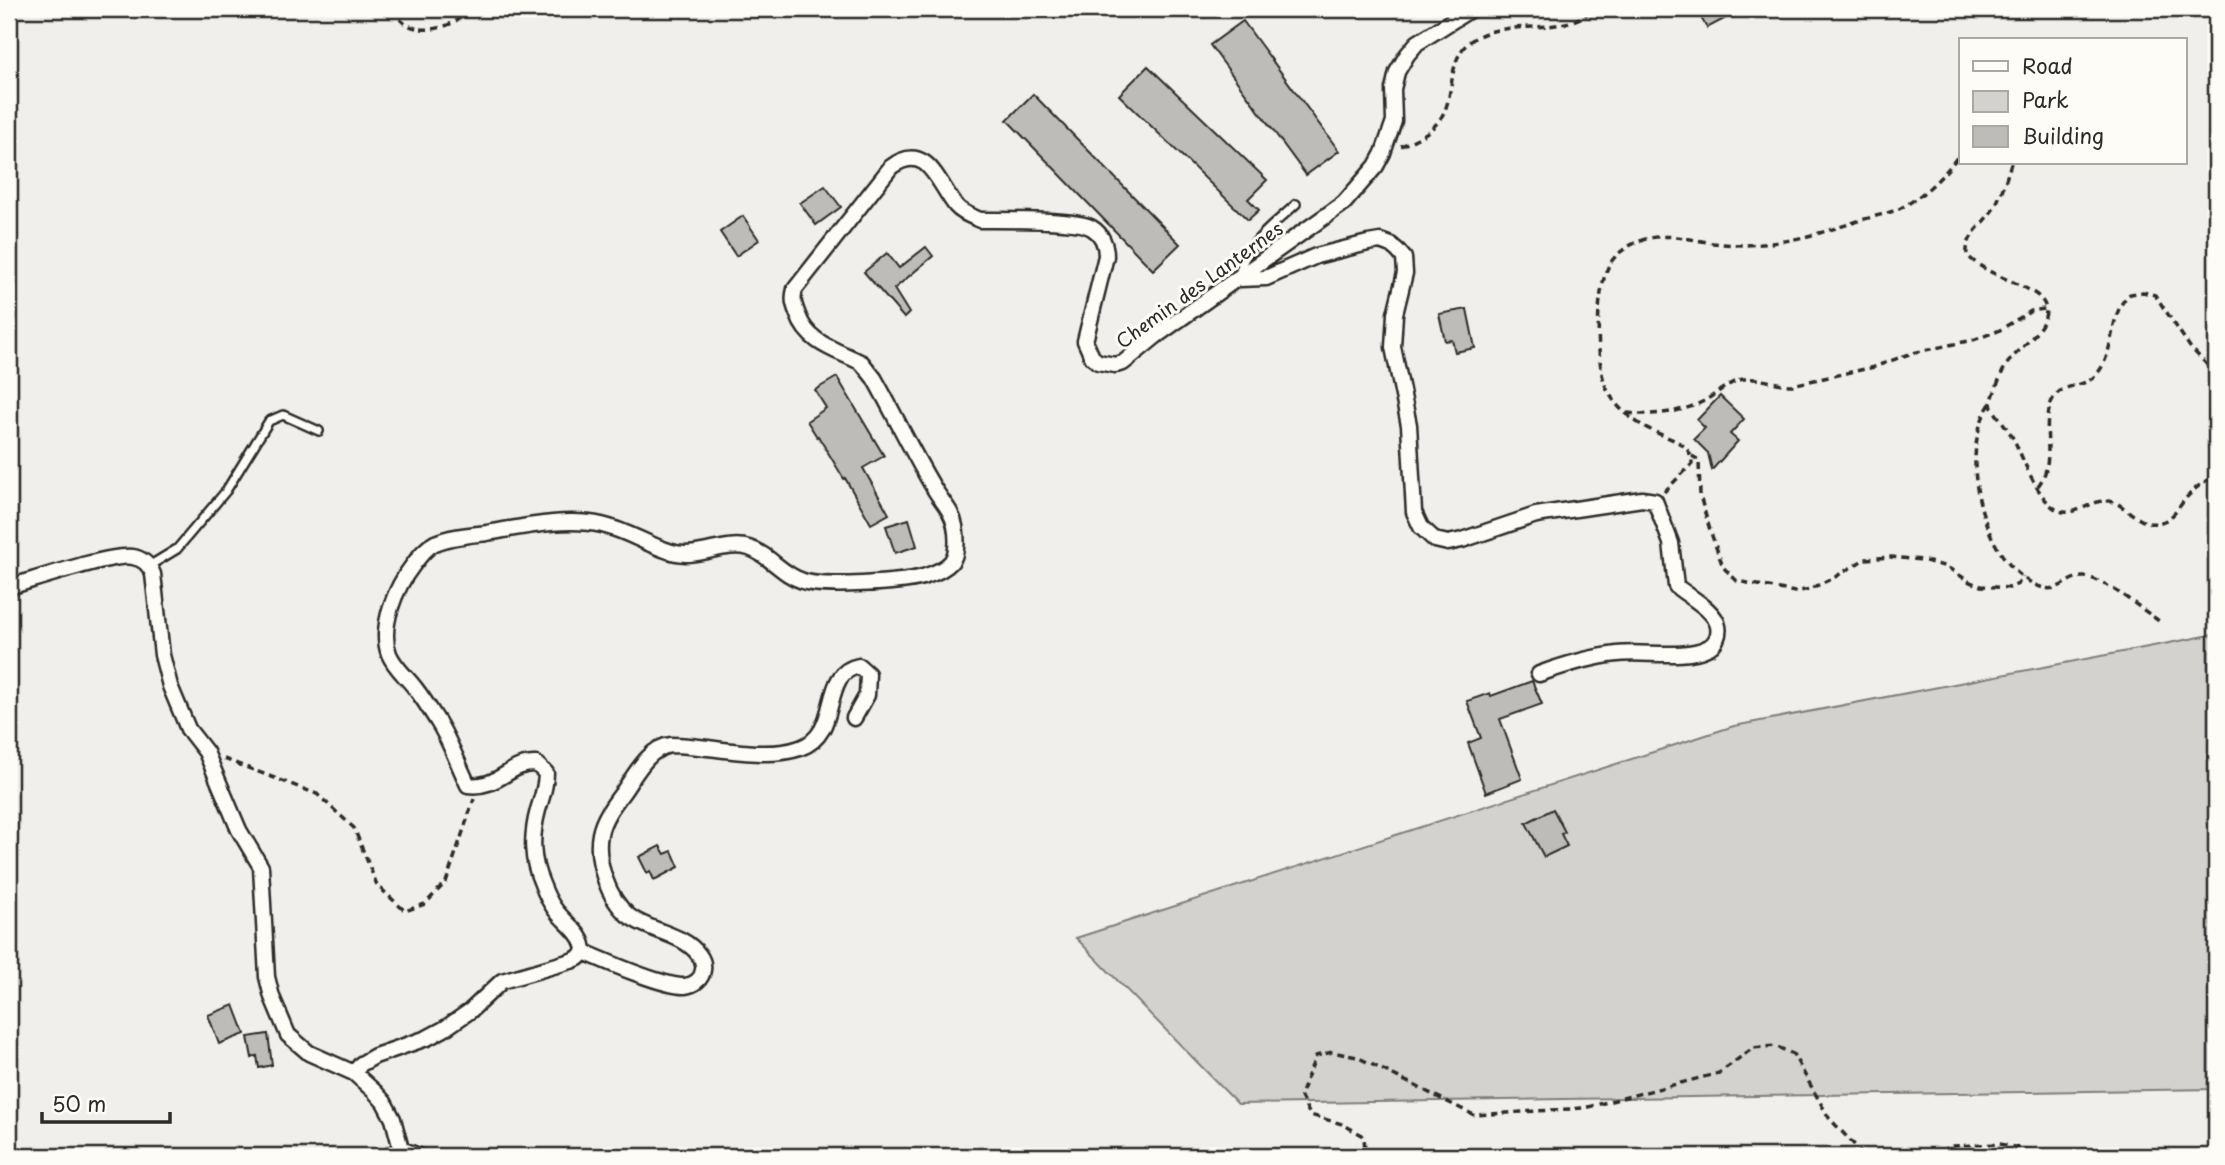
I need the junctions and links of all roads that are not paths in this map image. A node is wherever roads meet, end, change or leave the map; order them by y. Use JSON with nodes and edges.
{"nodes":[{"id":1,"x":1471,"y":9,"type":"edge"},
{"id":2,"x":1296,"y":204,"type":"dead end"},
{"id":3,"x":1239,"y":279,"type":"junction"},
{"id":4,"x":319,"y":431,"type":"dead end"},
{"id":5,"x":149,"y":566,"type":"junction"},
{"id":6,"x":9,"y":587,"type":"edge"},
{"id":7,"x":1539,"y":674,"type":"dead end"},
{"id":8,"x":854,"y":718,"type":"dead end"},
{"id":9,"x":584,"y":952,"type":"junction"},
{"id":10,"x":354,"y":1073,"type":"junction"},
{"id":11,"x":401,"y":1149,"type":"junction"},
{"id":12,"x":388,"y":1156,"type":"edge"},
{"id":13,"x":419,"y":1156,"type":"edge"}],
"edges":[{"from":1,"to":3,"type":"street","name":"Chemin des Lanternes"},
{"from":2,"to":3,"type":"lane"},
{"from":3,"to":7,"type":"street"},
{"from":3,"to":9,"type":"street","name":"Chemin des Lanternes"},
{"from":4,"to":5,"type":"lane"},
{"from":5,"to":6,"type":"street"},
{"from":5,"to":10,"type":"street"},
{"from":8,"to":9,"type":"street"},
{"from":9,"to":10,"type":"street"},
{"from":10,"to":11,"type":"street"},
{"from":11,"to":12,"type":"street"},
{"from":11,"to":13,"type":"street"}]}
